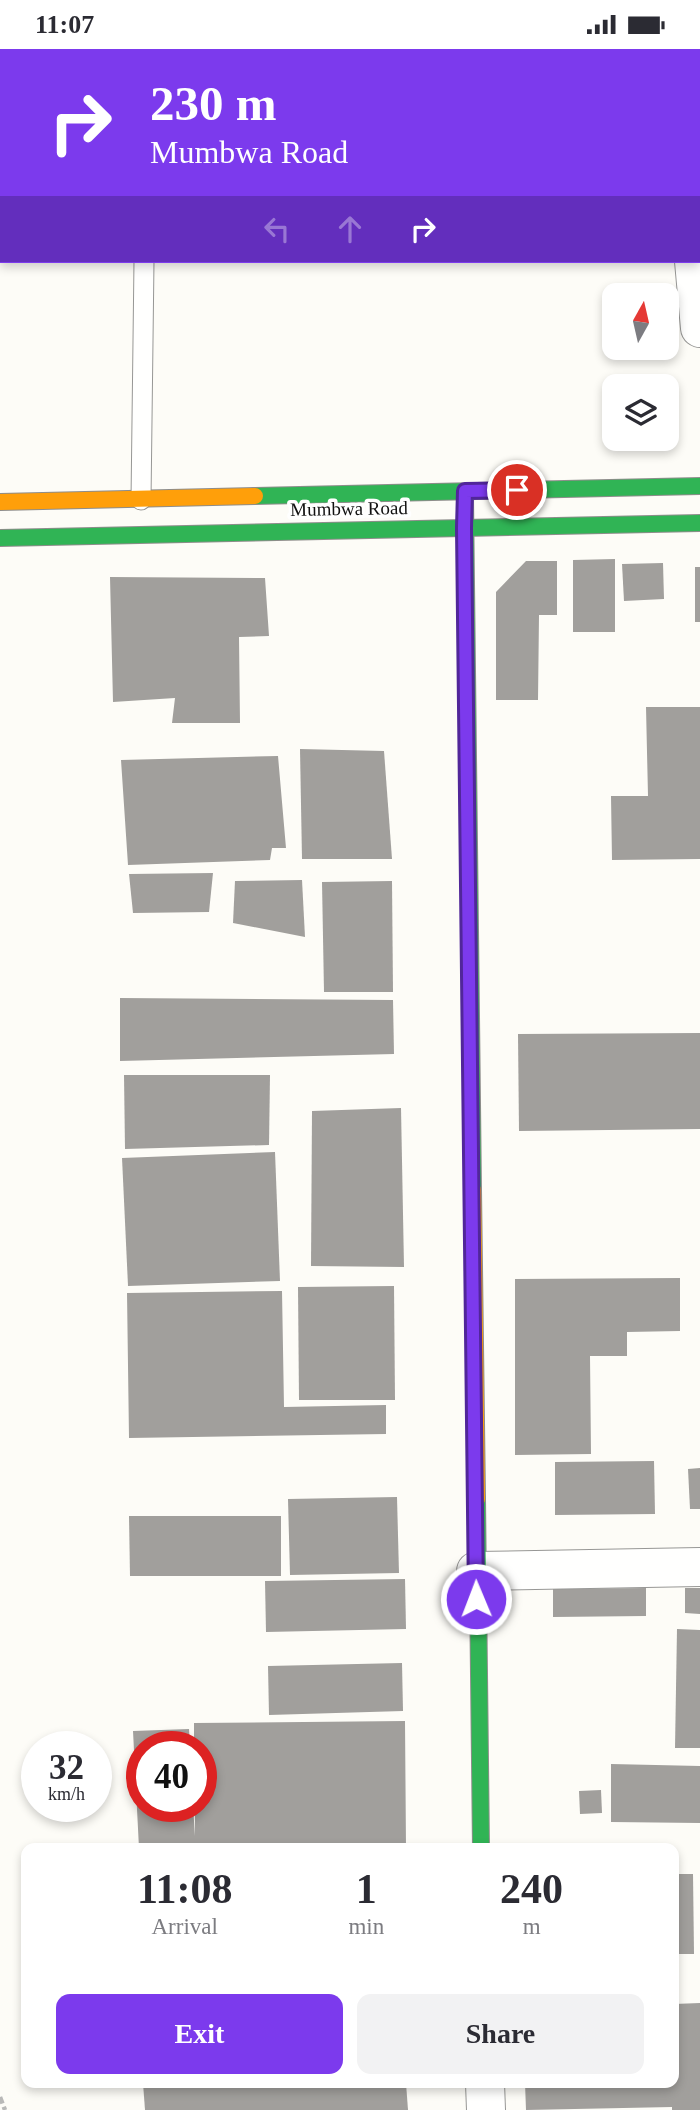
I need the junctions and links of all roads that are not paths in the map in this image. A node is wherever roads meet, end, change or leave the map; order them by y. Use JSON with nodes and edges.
{"nodes":[{"id":1,"x":144,"y":263,"type":"edge"},
{"id":2,"x":694,"y":263,"type":"edge"},
{"id":3,"x":700,"y":328,"type":"edge"},
{"id":4,"x":700,"y":486,"type":"edge"},
{"id":5,"x":465,"y":491,"type":"junction"},
{"id":6,"x":141,"y":500,"type":"junction"},
{"id":7,"x":0,"y":502,"type":"edge"},
{"id":8,"x":700,"y":523,"type":"edge"},
{"id":9,"x":464,"y":528,"type":"junction"},
{"id":10,"x":0,"y":538,"type":"edge"},
{"id":11,"x":700,"y":1567,"type":"edge"},
{"id":12,"x":475,"y":1571,"type":"junction"},
{"id":13,"x":481,"y":1843,"type":"edge"},
{"id":14,"x":485,"y":2088,"type":"edge"},
{"id":15,"x":486,"y":2110,"type":"edge"}],
"edges":[{"from":1,"to":6,"type":"lane"},
{"from":2,"to":3,"type":"street"},
{"from":4,"to":5,"type":"main road","name":"Mumbwa Road"},
{"from":5,"to":6,"type":"main road","name":"Mumbwa Road"},
{"from":5,"to":9,"type":"main road"},
{"from":6,"to":7,"type":"main road","name":"Mumbwa Road"},
{"from":8,"to":9,"type":"main road","name":"Mumbwa Road"},
{"from":9,"to":10,"type":"main road","name":"Mumbwa Road"},
{"from":9,"to":12,"type":"main road"},
{"from":11,"to":12,"type":"street"},
{"from":12,"to":13,"type":"main road"},
{"from":14,"to":15,"type":"street"}]}
